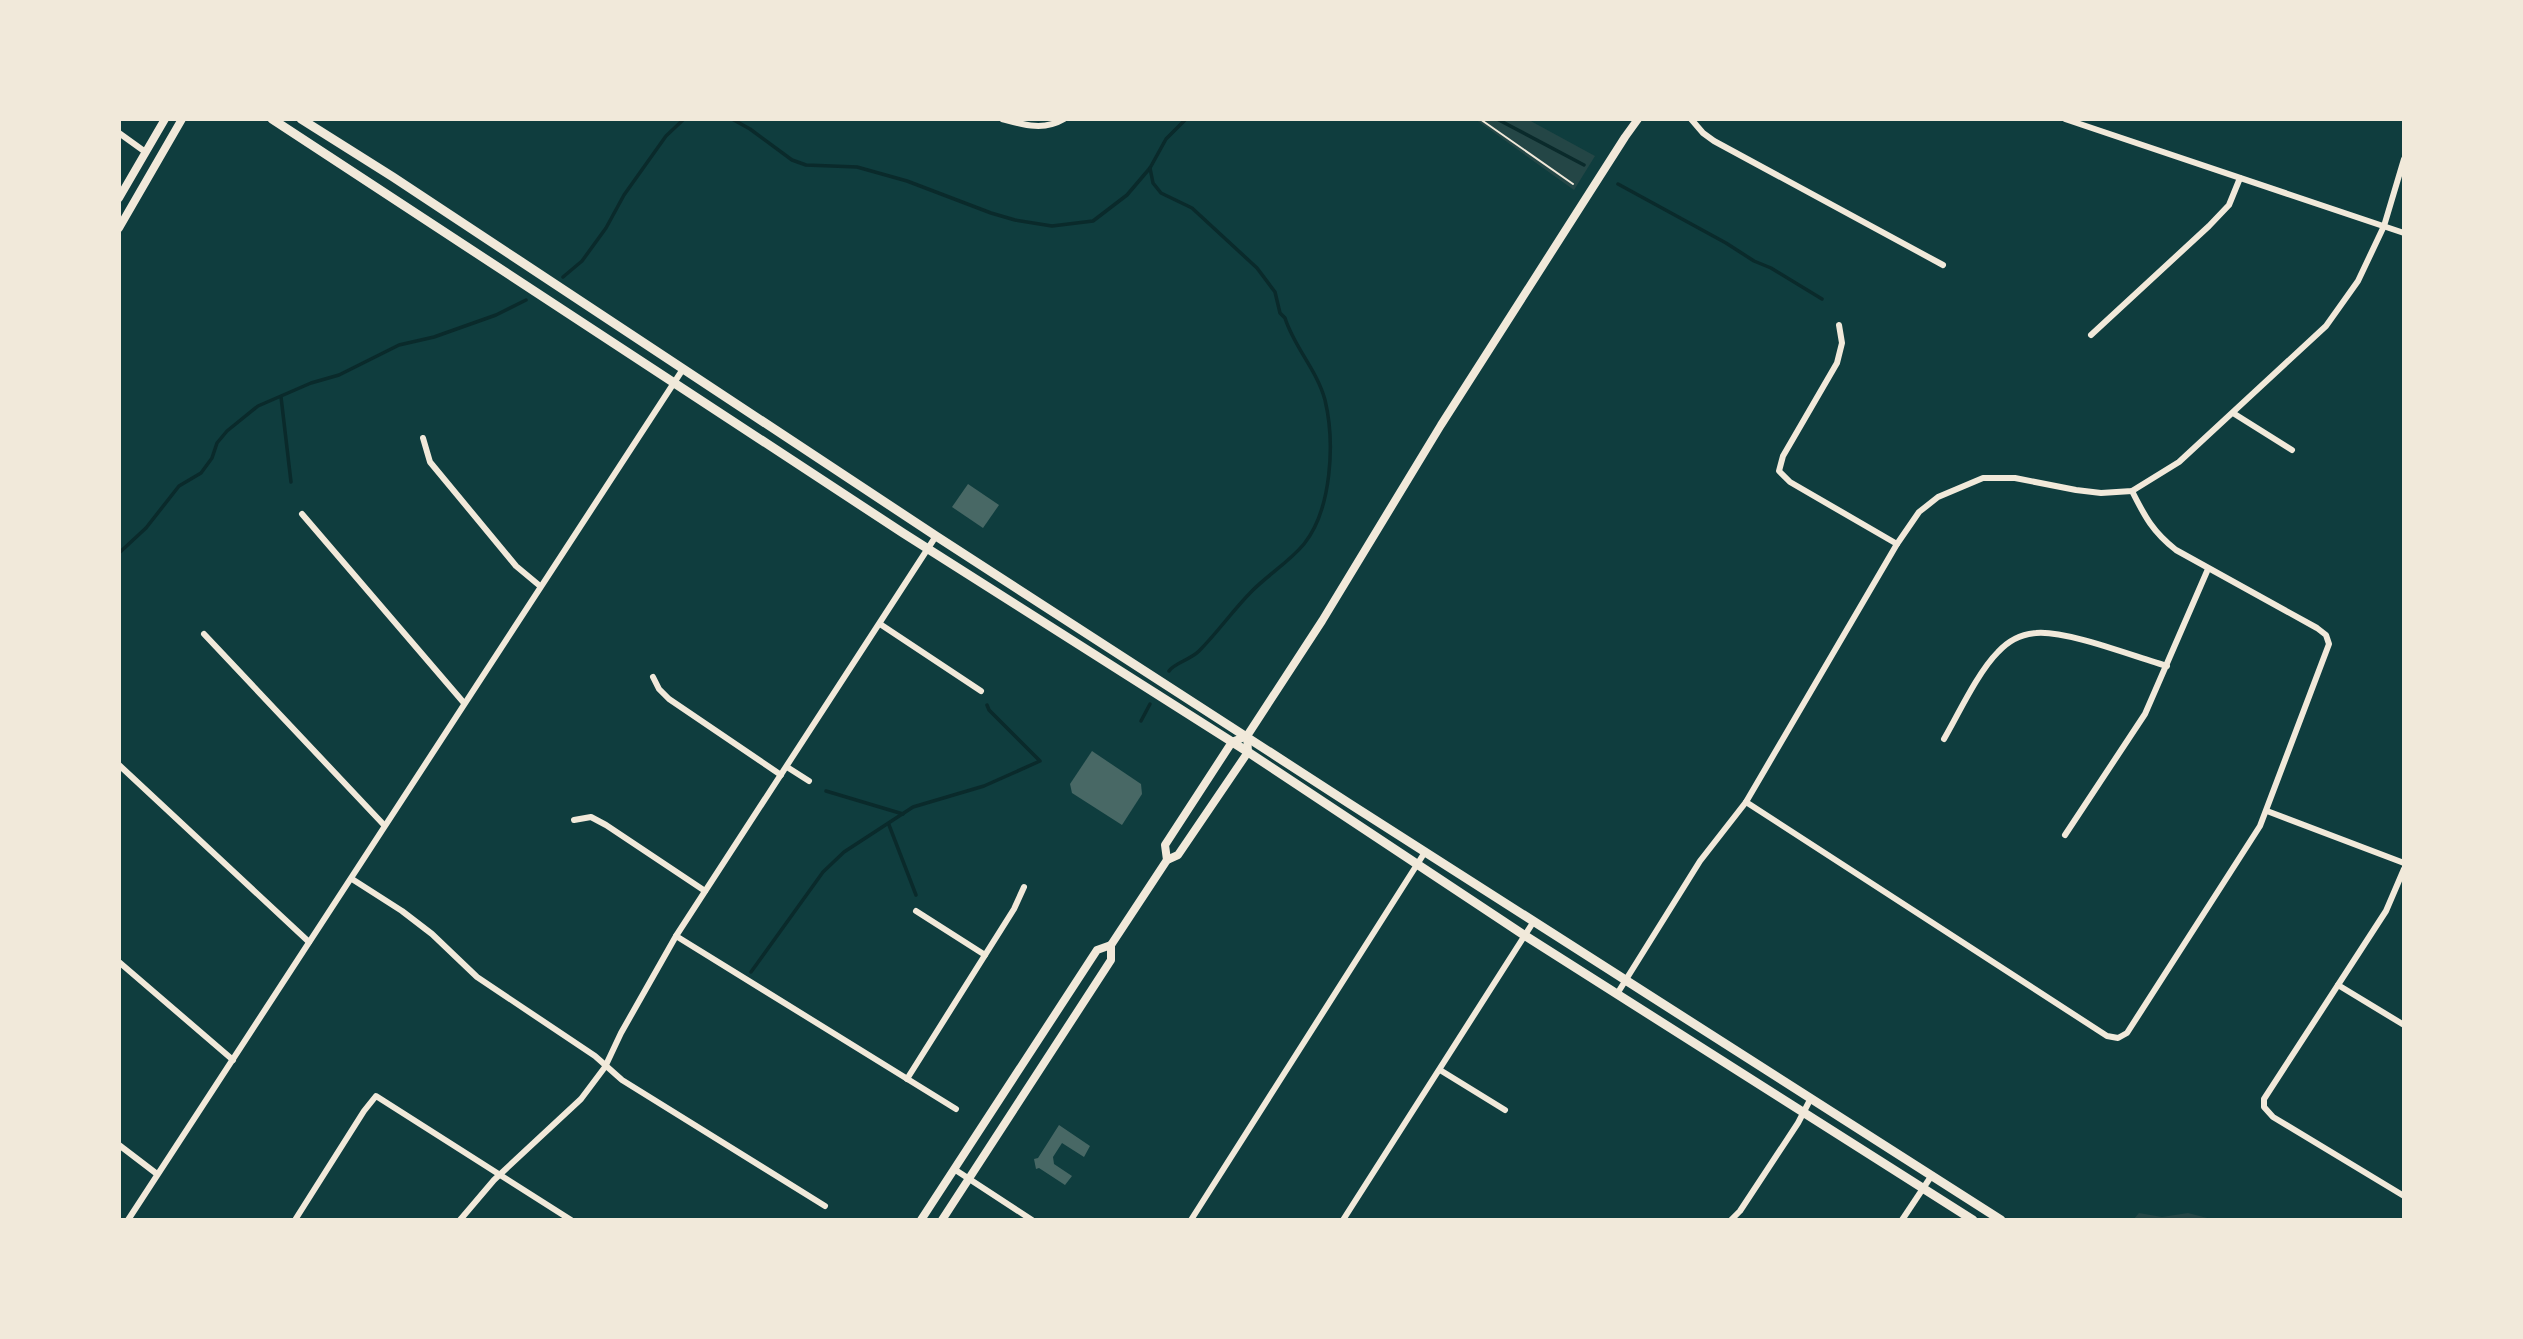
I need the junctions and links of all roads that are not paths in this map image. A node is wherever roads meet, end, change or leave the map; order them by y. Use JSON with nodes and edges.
{"nodes":[{"id":1,"x":164,"y":119,"type":"edge"},
{"id":2,"x":182,"y":119,"type":"edge"},
{"id":3,"x":272,"y":119,"type":"edge"},
{"id":4,"x":301,"y":119,"type":"edge"},
{"id":5,"x":1002,"y":119,"type":"edge"},
{"id":6,"x":1064,"y":119,"type":"edge"},
{"id":7,"x":1639,"y":119,"type":"edge"},
{"id":8,"x":1690,"y":119,"type":"edge"},
{"id":9,"x":2065,"y":119,"type":"edge"},
{"id":10,"x":119,"y":133,"type":"edge"},
{"id":11,"x":144,"y":151,"type":"junction"},
{"id":12,"x":2404,"y":159,"type":"edge"},
{"id":13,"x":2240,"y":178,"type":"junction"},
{"id":14,"x":119,"y":198,"type":"edge"},
{"id":15,"x":2384,"y":226,"type":"junction"},
{"id":16,"x":119,"y":228,"type":"edge"},
{"id":17,"x":2404,"y":233,"type":"edge"},
{"id":18,"x":1943,"y":265,"type":"dead end"},
{"id":19,"x":578,"y":300,"type":"junction"},
{"id":20,"x":570,"y":313,"type":"junction"},
{"id":21,"x":1839,"y":325,"type":"dead end"},
{"id":22,"x":2091,"y":335,"type":"dead end"},
{"id":23,"x":683,"y":369,"type":"junction"},
{"id":24,"x":674,"y":382,"type":"junction"},
{"id":25,"x":2233,"y":414,"type":"junction"},
{"id":26,"x":423,"y":438,"type":"dead end"},
{"id":27,"x":2292,"y":450,"type":"dead end"},
{"id":28,"x":2132,"y":491,"type":"junction"},
{"id":29,"x":302,"y":514,"type":"dead end"},
{"id":30,"x":936,"y":536,"type":"junction"},
{"id":31,"x":1897,"y":544,"type":"junction"},
{"id":32,"x":928,"y":548,"type":"junction"},
{"id":33,"x":2208,"y":569,"type":"junction"},
{"id":34,"x":540,"y":586,"type":"junction"},
{"id":35,"x":880,"y":624,"type":"junction"},
{"id":36,"x":204,"y":634,"type":"dead end"},
{"id":37,"x":2167,"y":666,"type":"junction"},
{"id":38,"x":653,"y":677,"type":"dead end"},
{"id":39,"x":981,"y":691,"type":"dead end"},
{"id":40,"x":464,"y":703,"type":"junction"},
{"id":41,"x":1247,"y":736,"type":"junction"},
{"id":42,"x":1944,"y":739,"type":"dead end"},
{"id":43,"x":1232,"y":742,"type":"junction"},
{"id":44,"x":1248,"y":752,"type":"junction"},
{"id":45,"x":119,"y":765,"type":"edge"},
{"id":46,"x":787,"y":766,"type":"junction"},
{"id":47,"x":781,"y":775,"type":"junction"},
{"id":48,"x":809,"y":781,"type":"dead end"},
{"id":49,"x":1746,"y":802,"type":"junction"},
{"id":50,"x":2267,"y":811,"type":"junction"},
{"id":51,"x":574,"y":820,"type":"dead end"},
{"id":52,"x":384,"y":825,"type":"junction"},
{"id":53,"x":2065,"y":835,"type":"dead end"},
{"id":54,"x":1425,"y":852,"type":"junction"},
{"id":55,"x":1167,"y":860,"type":"junction"},
{"id":56,"x":2404,"y":863,"type":"edge"},
{"id":57,"x":1417,"y":864,"type":"junction"},
{"id":58,"x":2404,"y":869,"type":"edge"},
{"id":59,"x":352,"y":879,"type":"junction"},
{"id":60,"x":1024,"y":887,"type":"dead end"},
{"id":61,"x":705,"y":891,"type":"junction"},
{"id":62,"x":916,"y":911,"type":"dead end"},
{"id":63,"x":1534,"y":921,"type":"junction"},
{"id":64,"x":1524,"y":935,"type":"junction"},
{"id":65,"x":676,"y":936,"type":"junction"},
{"id":66,"x":309,"y":943,"type":"junction"},
{"id":67,"x":1111,"y":945,"type":"junction"},
{"id":68,"x":985,"y":955,"type":"junction"},
{"id":69,"x":119,"y":962,"type":"edge"},
{"id":70,"x":1627,"y":980,"type":"junction"},
{"id":71,"x":2338,"y":985,"type":"junction"},
{"id":72,"x":1617,"y":994,"type":"junction"},
{"id":73,"x":2404,"y":1025,"type":"edge"},
{"id":74,"x":233,"y":1060,"type":"junction"},
{"id":75,"x":606,"y":1065,"type":"junction"},
{"id":76,"x":1440,"y":1070,"type":"junction"},
{"id":77,"x":906,"y":1079,"type":"junction"},
{"id":78,"x":1811,"y":1098,"type":"junction"},
{"id":79,"x":956,"y":1110,"type":"dead end"},
{"id":80,"x":1506,"y":1110,"type":"dead end"},
{"id":81,"x":1804,"y":1113,"type":"junction"},
{"id":82,"x":119,"y":1145,"type":"edge"},
{"id":83,"x":954,"y":1170,"type":"junction"},
{"id":84,"x":158,"y":1174,"type":"junction"},
{"id":85,"x":1932,"y":1175,"type":"junction"},
{"id":86,"x":499,"y":1176,"type":"junction"},
{"id":87,"x":968,"y":1180,"type":"junction"},
{"id":88,"x":1923,"y":1189,"type":"junction"},
{"id":89,"x":2404,"y":1196,"type":"edge"},
{"id":90,"x":825,"y":1206,"type":"dead end"},
{"id":91,"x":128,"y":1220,"type":"edge"},
{"id":92,"x":295,"y":1220,"type":"edge"},
{"id":93,"x":460,"y":1220,"type":"edge"},
{"id":94,"x":571,"y":1220,"type":"edge"},
{"id":95,"x":922,"y":1220,"type":"edge"},
{"id":96,"x":942,"y":1220,"type":"edge"},
{"id":97,"x":1032,"y":1220,"type":"edge"},
{"id":98,"x":1191,"y":1220,"type":"edge"},
{"id":99,"x":1343,"y":1220,"type":"edge"},
{"id":100,"x":1731,"y":1220,"type":"edge"},
{"id":101,"x":1902,"y":1220,"type":"edge"},
{"id":102,"x":1973,"y":1220,"type":"edge"},
{"id":103,"x":2001,"y":1220,"type":"edge"}],
"edges":[{"from":1,"to":11,"type":"street"},
{"from":2,"to":16,"type":"street"},
{"from":3,"to":20,"type":"main road"},
{"from":4,"to":19,"type":"main road"},
{"from":5,"to":6,"type":"street"},
{"from":7,"to":41,"type":"street"},
{"from":8,"to":18,"type":"street"},
{"from":9,"to":13,"type":"street"},
{"from":10,"to":11,"type":"street"},
{"from":11,"to":14,"type":"street"},
{"from":12,"to":15,"type":"street"},
{"from":13,"to":15,"type":"street"},
{"from":13,"to":22,"type":"street"},
{"from":15,"to":17,"type":"street"},
{"from":15,"to":25,"type":"street"},
{"from":19,"to":20,"type":"main road"},
{"from":19,"to":23,"type":"main road"},
{"from":20,"to":24,"type":"main road"},
{"from":21,"to":31,"type":"street"},
{"from":23,"to":24,"type":"street"},
{"from":23,"to":30,"type":"main road"},
{"from":24,"to":32,"type":"main road"},
{"from":24,"to":34,"type":"street"},
{"from":25,"to":27,"type":"street"},
{"from":25,"to":28,"type":"street"},
{"from":26,"to":34,"type":"street"},
{"from":28,"to":31,"type":"street"},
{"from":28,"to":33,"type":"street"},
{"from":29,"to":40,"type":"street"},
{"from":30,"to":32,"type":"street"},
{"from":30,"to":41,"type":"main road"},
{"from":31,"to":49,"type":"street"},
{"from":32,"to":35,"type":"street"},
{"from":32,"to":43,"type":"main road"},
{"from":33,"to":37,"type":"street"},
{"from":33,"to":50,"type":"street"},
{"from":34,"to":40,"type":"street"},
{"from":35,"to":39,"type":"street"},
{"from":35,"to":46,"type":"street"},
{"from":36,"to":52,"type":"street"},
{"from":37,"to":42,"type":"street"},
{"from":37,"to":53,"type":"street"},
{"from":38,"to":47,"type":"street"},
{"from":40,"to":52,"type":"street"},
{"from":41,"to":43,"type":"street"},
{"from":41,"to":44,"type":"street"},
{"from":41,"to":54,"type":"main road"},
{"from":43,"to":44,"type":"main road"},
{"from":43,"to":55,"type":"street"},
{"from":44,"to":55,"type":"street"},
{"from":44,"to":57,"type":"main road"},
{"from":45,"to":66,"type":"street"},
{"from":46,"to":47,"type":"street"},
{"from":46,"to":48,"type":"street"},
{"from":47,"to":61,"type":"street"},
{"from":49,"to":50,"type":"street"},
{"from":49,"to":70,"type":"street"},
{"from":50,"to":56,"type":"street"},
{"from":51,"to":61,"type":"street"},
{"from":52,"to":59,"type":"street"},
{"from":54,"to":57,"type":"street"},
{"from":54,"to":63,"type":"main road"},
{"from":55,"to":67,"type":"street"},
{"from":57,"to":64,"type":"main road"},
{"from":57,"to":98,"type":"street"},
{"from":58,"to":71,"type":"street"},
{"from":59,"to":66,"type":"street"},
{"from":59,"to":75,"type":"street"},
{"from":60,"to":68,"type":"street"},
{"from":61,"to":65,"type":"street"},
{"from":62,"to":68,"type":"street"},
{"from":63,"to":64,"type":"street"},
{"from":63,"to":70,"type":"main road"},
{"from":64,"to":72,"type":"main road"},
{"from":64,"to":76,"type":"street"},
{"from":65,"to":75,"type":"street"},
{"from":65,"to":77,"type":"street"},
{"from":66,"to":74,"type":"street"},
{"from":67,"to":83,"type":"street"},
{"from":67,"to":87,"type":"street"},
{"from":68,"to":77,"type":"street"},
{"from":69,"to":74,"type":"street"},
{"from":70,"to":72,"type":"street"},
{"from":70,"to":78,"type":"main road"},
{"from":71,"to":73,"type":"street"},
{"from":71,"to":89,"type":"street"},
{"from":72,"to":81,"type":"main road"},
{"from":74,"to":84,"type":"street"},
{"from":75,"to":86,"type":"street"},
{"from":75,"to":90,"type":"street"},
{"from":76,"to":80,"type":"street"},
{"from":76,"to":99,"type":"street"},
{"from":77,"to":79,"type":"street"},
{"from":78,"to":81,"type":"street"},
{"from":78,"to":85,"type":"main road"},
{"from":81,"to":88,"type":"main road"},
{"from":81,"to":100,"type":"street"},
{"from":82,"to":84,"type":"street"},
{"from":83,"to":87,"type":"street"},
{"from":83,"to":95,"type":"street"},
{"from":84,"to":91,"type":"street"},
{"from":85,"to":88,"type":"street"},
{"from":85,"to":103,"type":"main road"},
{"from":86,"to":92,"type":"street"},
{"from":86,"to":93,"type":"street"},
{"from":86,"to":94,"type":"street"},
{"from":87,"to":96,"type":"street"},
{"from":87,"to":97,"type":"street"},
{"from":88,"to":101,"type":"street"},
{"from":88,"to":102,"type":"main road"}]}
